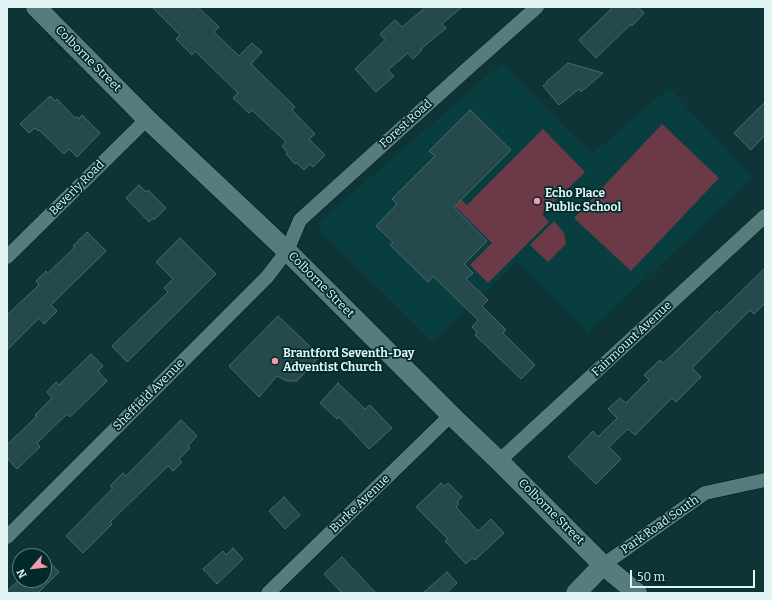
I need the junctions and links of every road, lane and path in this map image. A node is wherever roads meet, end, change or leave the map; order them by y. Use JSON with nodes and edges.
{"nodes":[{"id":1,"x":36,"y":7,"type":"edge"},
{"id":2,"x":537,"y":7,"type":"edge"},
{"id":3,"x":147,"y":119,"type":"junction"},
{"id":4,"x":765,"y":216,"type":"edge"},
{"id":5,"x":287,"y":251,"type":"junction"},
{"id":6,"x":7,"y":257,"type":"edge"},
{"id":7,"x":451,"y":416,"type":"junction"},
{"id":8,"x":499,"y":461,"type":"junction"},
{"id":9,"x":765,"y":480,"type":"edge"},
{"id":10,"x":7,"y":537,"type":"edge"},
{"id":11,"x":603,"y":565,"type":"junction"},
{"id":12,"x":268,"y":593,"type":"edge"},
{"id":13,"x":576,"y":593,"type":"edge"},
{"id":14,"x":637,"y":593,"type":"edge"}],
"edges":[{"from":1,"to":3,"type":"main road","name":"Colborne Street"},
{"from":2,"to":5,"type":"street","name":"Forest Road"},
{"from":3,"to":5,"type":"main road","name":"Colborne Street"},
{"from":3,"to":6,"type":"street","name":"Beverly Road"},
{"from":4,"to":8,"type":"street","name":"Fairmount Avenue"},
{"from":5,"to":7,"type":"main road","name":"Colborne Street"},
{"from":5,"to":10,"type":"street","name":"Sheffield Avenue"},
{"from":7,"to":8,"type":"main road","name":"Colborne Street"},
{"from":7,"to":12,"type":"street","name":"Burke Avenue"},
{"from":8,"to":11,"type":"main road","name":"Colborne Street"},
{"from":9,"to":11,"type":"street","name":"Park Road South"},
{"from":11,"to":13,"type":"main road"},
{"from":11,"to":14,"type":"main road","name":"Colborne Street"}]}
